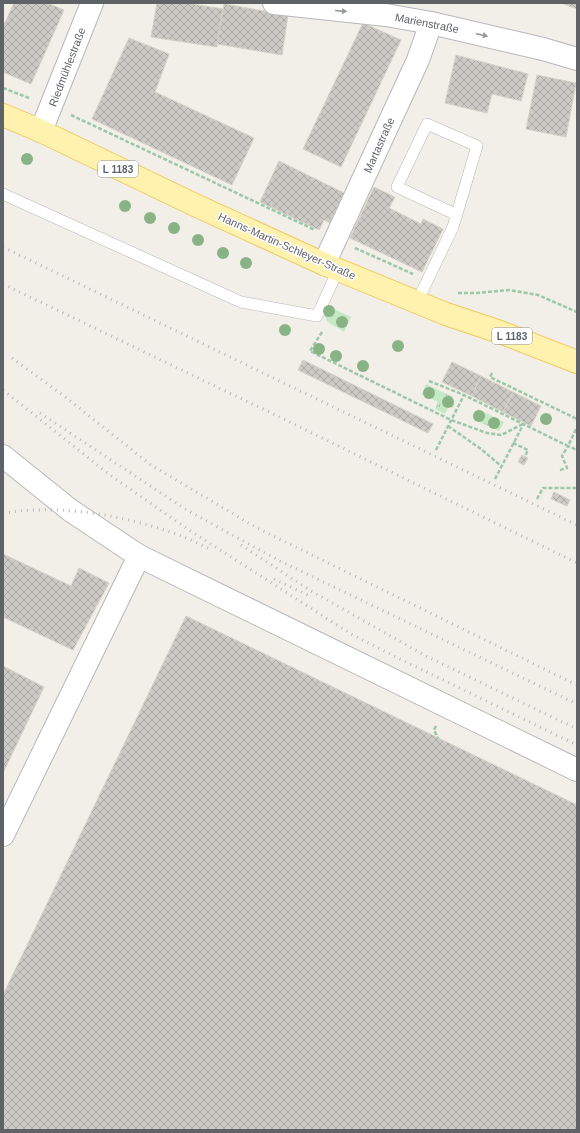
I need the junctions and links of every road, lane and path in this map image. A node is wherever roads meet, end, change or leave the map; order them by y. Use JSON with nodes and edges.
{"nodes":[{"id":1,"x":92,"y":3,"type":"edge"},
{"id":2,"x":274,"y":3,"type":"edge"},
{"id":3,"x":431,"y":23,"type":"junction"},
{"id":4,"x":577,"y":59,"type":"edge"},
{"id":5,"x":3,"y":88,"type":"edge"},
{"id":6,"x":52,"y":106,"type":"junction"},
{"id":7,"x":3,"y":114,"type":"edge"},
{"id":8,"x":41,"y":131,"type":"junction"},
{"id":9,"x":3,"y":194,"type":"edge"},
{"id":10,"x":457,"y":215,"type":"junction"},
{"id":11,"x":336,"y":240,"type":"junction"},
{"id":12,"x":331,"y":267,"type":"junction"},
{"id":13,"x":427,"y":280,"type":"junction"},
{"id":14,"x":417,"y":302,"type":"junction"},
{"id":15,"x":577,"y":312,"type":"edge"},
{"id":16,"x":325,"y":328,"type":"dead end"},
{"id":17,"x":577,"y":362,"type":"edge"},
{"id":18,"x":492,"y":373,"type":"dead end"},
{"id":19,"x":429,"y":381,"type":"dead end"},
{"id":20,"x":464,"y":395,"type":"junction"},
{"id":21,"x":577,"y":419,"type":"edge"},
{"id":22,"x":451,"y":420,"type":"junction"},
{"id":23,"x":523,"y":424,"type":"junction"},
{"id":24,"x":448,"y":426,"type":"junction"},
{"id":25,"x":577,"y":427,"type":"edge"},
{"id":26,"x":512,"y":443,"type":"junction"},
{"id":27,"x":568,"y":446,"type":"junction"},
{"id":28,"x":436,"y":450,"type":"dead end"},
{"id":29,"x":577,"y":450,"type":"edge"},
{"id":30,"x":3,"y":456,"type":"edge"},
{"id":31,"x":525,"y":456,"type":"dead end"},
{"id":32,"x":501,"y":466,"type":"junction"},
{"id":33,"x":560,"y":470,"type":"dead end"},
{"id":34,"x":495,"y":479,"type":"dead end"},
{"id":35,"x":577,"y":488,"type":"edge"},
{"id":36,"x":537,"y":499,"type":"dead end"},
{"id":37,"x":139,"y":556,"type":"junction"},
{"id":38,"x":577,"y":770,"type":"edge"},
{"id":39,"x":3,"y":834,"type":"edge"}],
"edges":[{"from":1,"to":6,"type":"street","name":"Riedmühlestraße"},
{"from":2,"to":3,"type":"street","name":"Marienstraße","one_way":true},
{"from":3,"to":4,"type":"street","name":"Marienstraße","one_way":true},
{"from":3,"to":11,"type":"street","name":"Martastraße"},
{"from":5,"to":6,"type":"path"},
{"from":6,"to":8,"type":"street","name":"Riedmühlestraße"},
{"from":6,"to":11,"type":"path"},
{"from":7,"to":8,"type":"main road","name":"Hanns-Martin-Schleyer-Straße","number":"L 1183"},
{"from":8,"to":12,"type":"main road","name":"Hanns-Martin-Schleyer-Straße","number":"L 1183"},
{"from":9,"to":12,"type":"lane"},
{"from":10,"to":10,"type":"lane"},
{"from":10,"to":13,"type":"lane"},
{"from":11,"to":12,"type":"street","name":"Martastraße"},
{"from":11,"to":13,"type":"path"},
{"from":12,"to":14,"type":"main road","name":"Hanns-Martin-Schleyer-Straße","number":"L 1183"},
{"from":13,"to":14,"type":"lane"},
{"from":13,"to":15,"type":"path"},
{"from":14,"to":17,"type":"main road","name":"Hanns-Martin-Schleyer-Straße","number":"L 1183"},
{"from":16,"to":22,"type":"path"},
{"from":18,"to":21,"type":"path"},
{"from":19,"to":20,"type":"path"},
{"from":20,"to":22,"type":"path"},
{"from":20,"to":23,"type":"path"},
{"from":22,"to":23,"type":"path"},
{"from":22,"to":24,"type":"path"},
{"from":23,"to":26,"type":"path"},
{"from":23,"to":27,"type":"path"},
{"from":24,"to":28,"type":"path"},
{"from":24,"to":32,"type":"path"},
{"from":25,"to":27,"type":"path"},
{"from":26,"to":31,"type":"path"},
{"from":26,"to":32,"type":"path"},
{"from":27,"to":29,"type":"path"},
{"from":27,"to":33,"type":"path"},
{"from":30,"to":37,"type":"street"},
{"from":32,"to":34,"type":"path"},
{"from":35,"to":36,"type":"path"},
{"from":37,"to":38,"type":"street"},
{"from":37,"to":39,"type":"street"}]}
